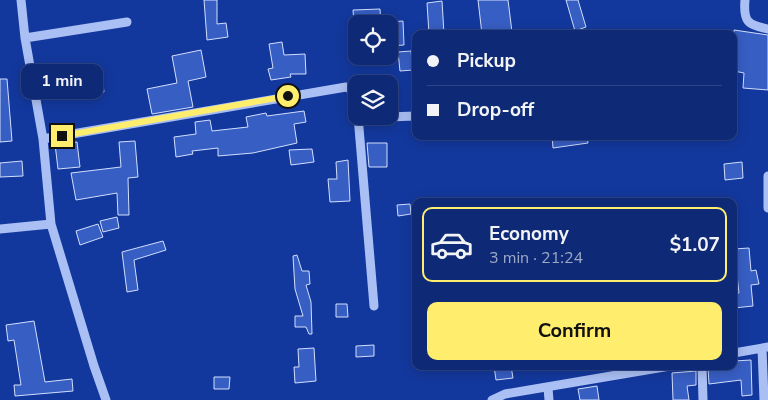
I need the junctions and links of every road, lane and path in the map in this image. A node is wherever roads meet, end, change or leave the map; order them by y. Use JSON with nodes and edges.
{"nodes":[{"id":1,"x":21,"y":0,"type":"edge"},
{"id":2,"x":745,"y":0,"type":"edge"},
{"id":3,"x":127,"y":22,"type":"dead end"},
{"id":4,"x":768,"y":29,"type":"edge"},
{"id":5,"x":25,"y":38,"type":"junction"},
{"id":6,"x":348,"y":88,"type":"edge"},
{"id":7,"x":398,"y":116,"type":"edge"},
{"id":8,"x":412,"y":116,"type":"edge"},
{"id":9,"x":359,"y":125,"type":"edge"},
{"id":10,"x":43,"y":139,"type":"junction"},
{"id":11,"x":768,"y":176,"type":"edge"},
{"id":12,"x":768,"y":208,"type":"edge"},
{"id":13,"x":52,"y":224,"type":"junction"},
{"id":14,"x":0,"y":230,"type":"edge"},
{"id":15,"x":374,"y":306,"type":"dead end"},
{"id":16,"x":765,"y":347,"type":"edge"},
{"id":17,"x":737,"y":352,"type":"edge"},
{"id":18,"x":648,"y":370,"type":"edge"},
{"id":19,"x":702,"y":370,"type":"edge"},
{"id":20,"x":548,"y":388,"type":"junction"},
{"id":21,"x":106,"y":400,"type":"edge"},
{"id":22,"x":492,"y":400,"type":"edge"},
{"id":23,"x":549,"y":400,"type":"edge"},
{"id":24,"x":704,"y":400,"type":"edge"},
{"id":25,"x":764,"y":400,"type":"edge"}],
"edges":[{"from":1,"to":5,"type":"street"},
{"from":2,"to":4,"type":"street"},
{"from":3,"to":5,"type":"street"},
{"from":5,"to":10,"type":"street"},
{"from":6,"to":10,"type":"street"},
{"from":7,"to":8,"type":"street"},
{"from":9,"to":15,"type":"street"},
{"from":10,"to":13,"type":"street"},
{"from":11,"to":12,"type":"street"},
{"from":13,"to":14,"type":"street"},
{"from":13,"to":21,"type":"street"},
{"from":16,"to":17,"type":"street"},
{"from":16,"to":25,"type":"street"},
{"from":18,"to":20,"type":"street"},
{"from":19,"to":24,"type":"street"},
{"from":20,"to":22,"type":"street"},
{"from":20,"to":23,"type":"street"}]}
